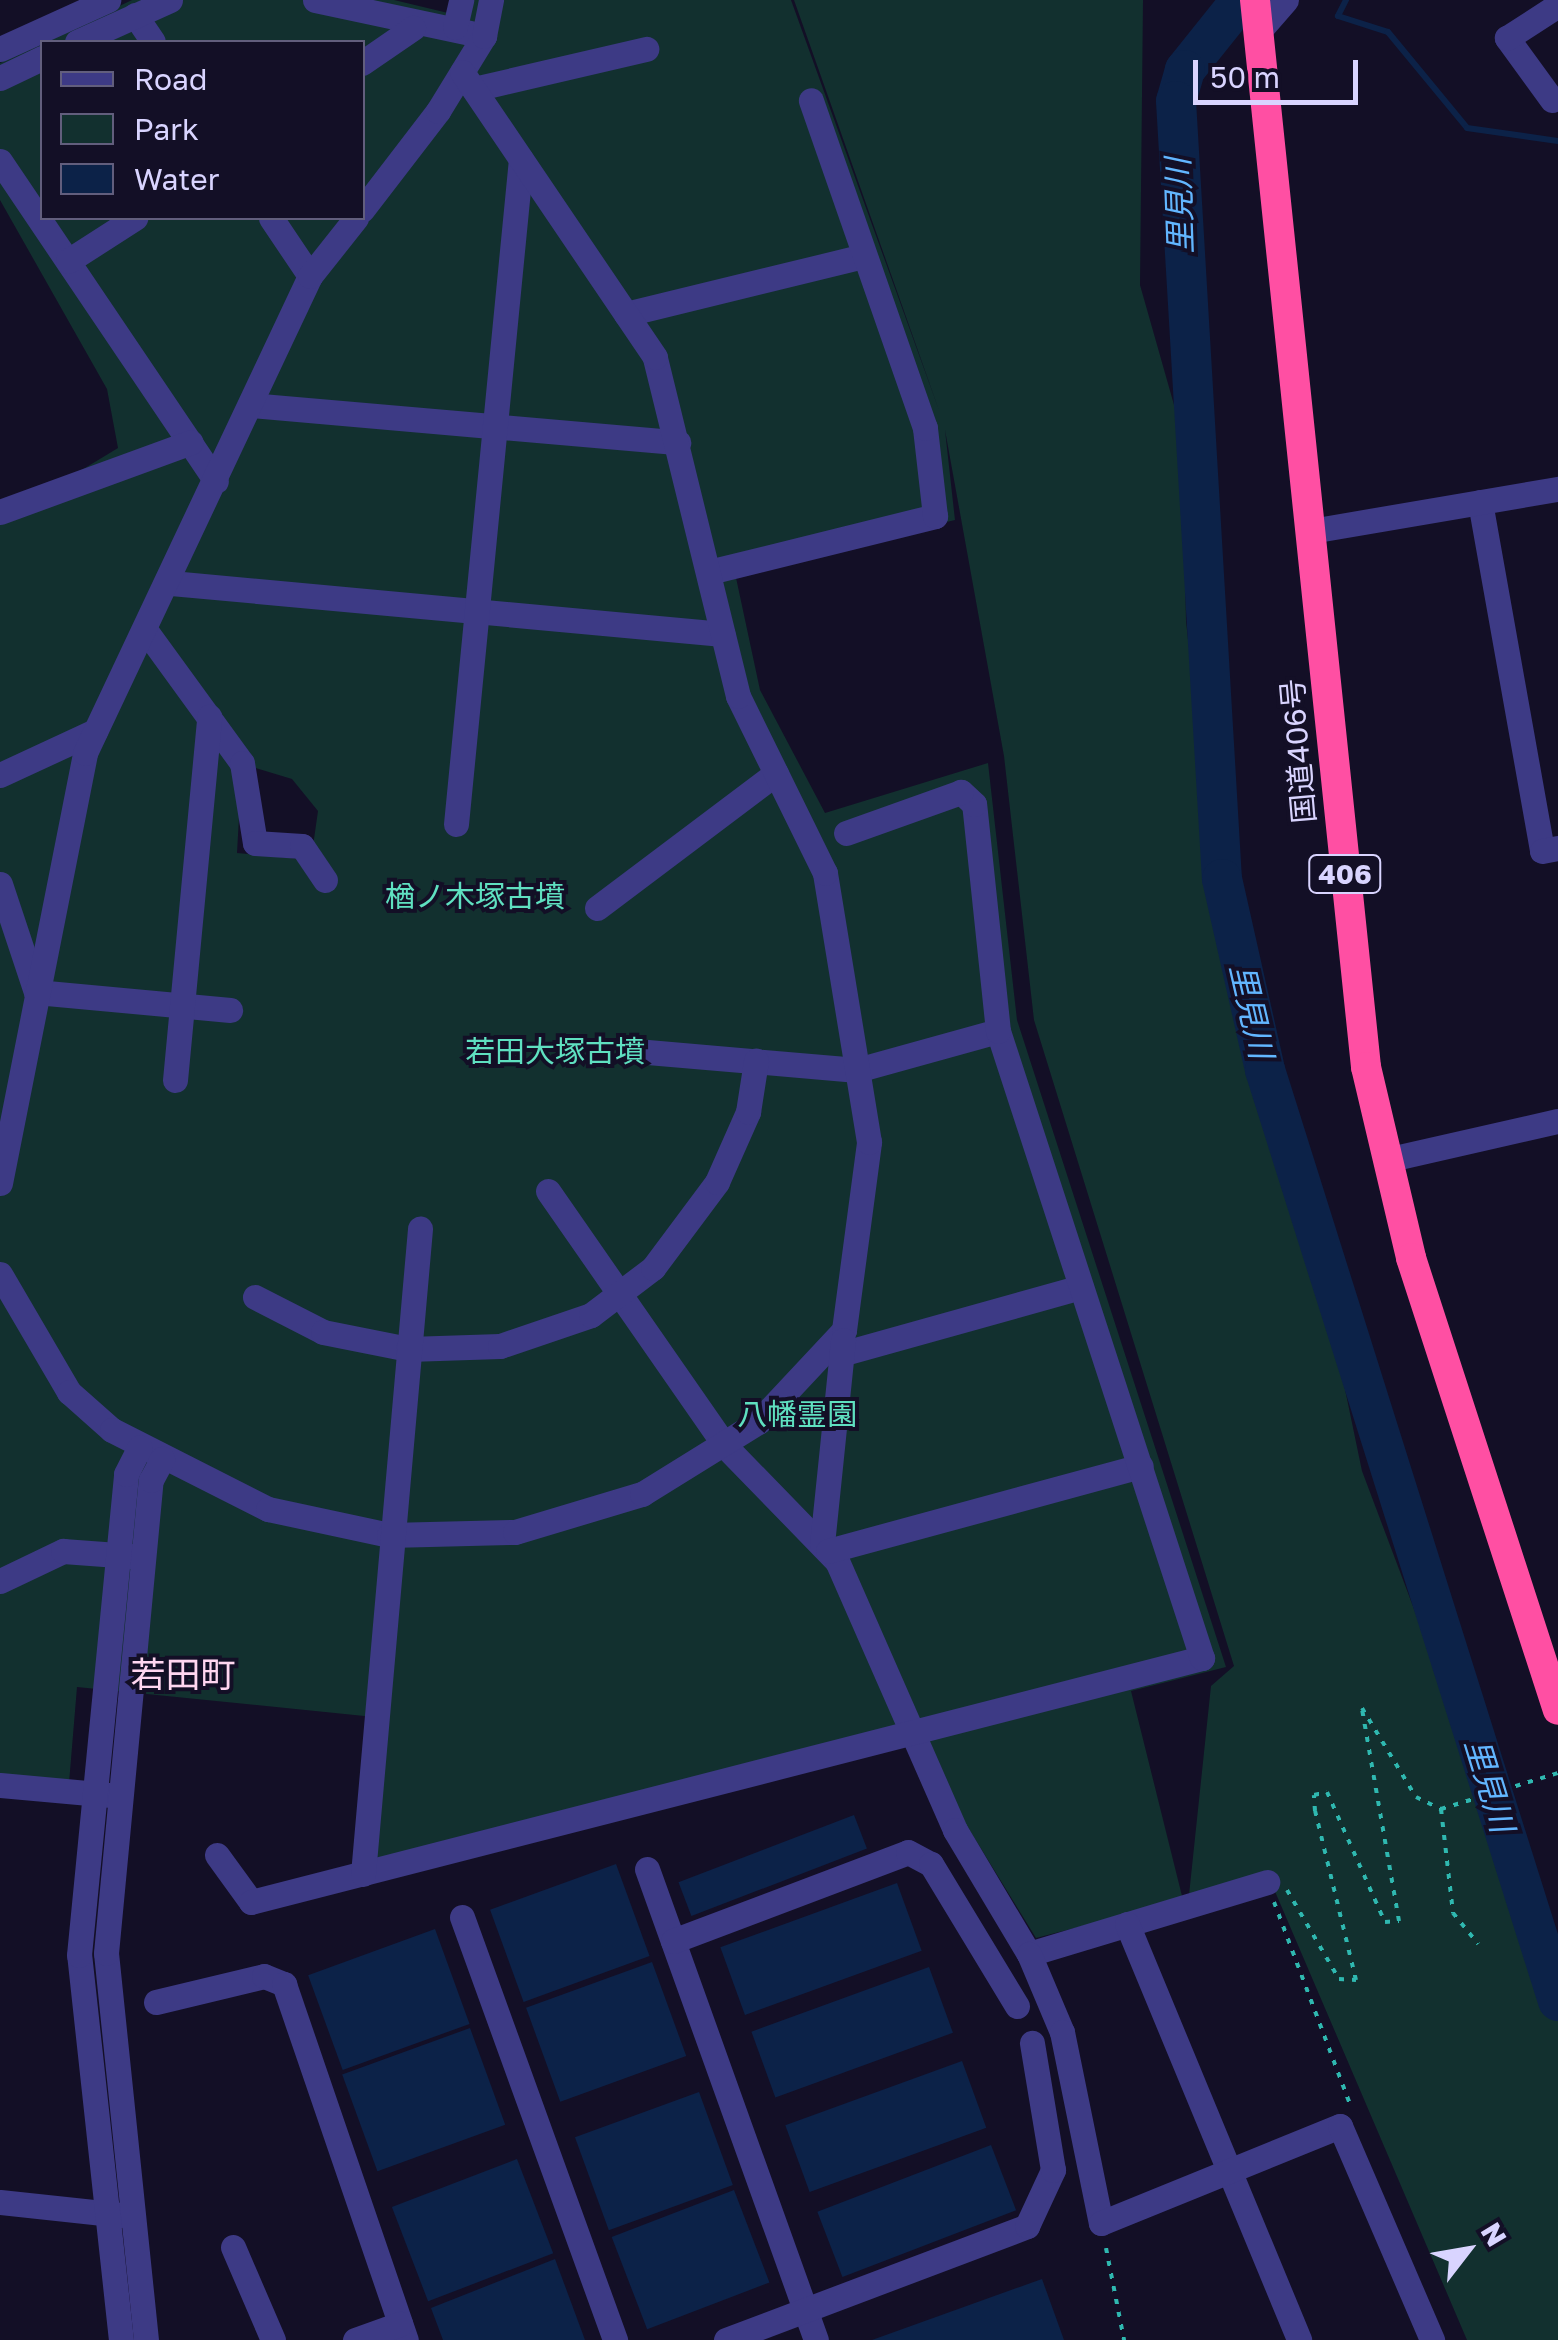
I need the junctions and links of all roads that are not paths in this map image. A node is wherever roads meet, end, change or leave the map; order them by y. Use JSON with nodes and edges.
{"nodes":[{"id":1,"x":108,"y":0,"type":"edge"},
{"id":2,"x":170,"y":0,"type":"edge"},
{"id":3,"x":315,"y":0,"type":"edge"},
{"id":4,"x":491,"y":0,"type":"edge"},
{"id":5,"x":1286,"y":0,"type":"edge"},
{"id":6,"x":1558,"y":4,"type":"edge"},
{"id":7,"x":456,"y":7,"type":"edge"},
{"id":8,"x":1257,"y":15,"type":"edge"},
{"id":9,"x":135,"y":16,"type":"junction"},
{"id":10,"x":414,"y":28,"type":"junction"},
{"id":11,"x":484,"y":36,"type":"junction"},
{"id":12,"x":81,"y":40,"type":"edge"},
{"id":13,"x":152,"y":40,"type":"edge"},
{"id":14,"x":646,"y":49,"type":"dead end"},
{"id":15,"x":0,"y":50,"type":"edge"},
{"id":16,"x":40,"y":59,"type":"edge"},
{"id":17,"x":365,"y":61,"type":"edge"},
{"id":18,"x":0,"y":78,"type":"edge"},
{"id":19,"x":468,"y":80,"type":"junction"},
{"id":20,"x":811,"y":100,"type":"dead end"},
{"id":21,"x":1552,"y":100,"type":"dead end"},
{"id":22,"x":522,"y":159,"type":"junction"},
{"id":23,"x":0,"y":161,"type":"edge"},
{"id":24,"x":365,"y":206,"type":"edge"},
{"id":25,"x":132,"y":220,"type":"edge"},
{"id":26,"x":272,"y":220,"type":"edge"},
{"id":27,"x":354,"y":220,"type":"edge"},
{"id":28,"x":864,"y":256,"type":"junction"},
{"id":29,"x":68,"y":262,"type":"junction"},
{"id":30,"x":310,"y":276,"type":"junction"},
{"id":31,"x":626,"y":314,"type":"junction"},
{"id":32,"x":251,"y":405,"type":"junction"},
{"id":33,"x":494,"y":428,"type":"junction"},
{"id":34,"x":191,"y":442,"type":"junction"},
{"id":35,"x":678,"y":442,"type":"junction"},
{"id":36,"x":216,"y":481,"type":"junction"},
{"id":37,"x":1558,"y":489,"type":"edge"},
{"id":38,"x":1480,"y":502,"type":"junction"},
{"id":39,"x":0,"y":512,"type":"edge"},
{"id":40,"x":1311,"y":531,"type":"junction"},
{"id":41,"x":709,"y":572,"type":"junction"},
{"id":42,"x":171,"y":583,"type":"junction"},
{"id":43,"x":476,"y":611,"type":"junction"},
{"id":44,"x":146,"y":632,"type":"junction"},
{"id":45,"x":723,"y":634,"type":"junction"},
{"id":46,"x":209,"y":717,"type":"junction"},
{"id":47,"x":95,"y":731,"type":"junction"},
{"id":48,"x":776,"y":773,"type":"junction"},
{"id":49,"x":0,"y":775,"type":"edge"},
{"id":50,"x":456,"y":824,"type":"dead end"},
{"id":51,"x":846,"y":833,"type":"dead end"},
{"id":52,"x":1558,"y":848,"type":"edge"},
{"id":53,"x":325,"y":880,"type":"dead end"},
{"id":54,"x":0,"y":884,"type":"edge"},
{"id":55,"x":597,"y":908,"type":"dead end"},
{"id":56,"x":36,"y":992,"type":"junction"},
{"id":57,"x":180,"y":1006,"type":"junction"},
{"id":58,"x":230,"y":1010,"type":"dead end"},
{"id":59,"x":998,"y":1031,"type":"junction"},
{"id":60,"x":636,"y":1051,"type":"dead end"},
{"id":61,"x":756,"y":1061,"type":"junction"},
{"id":62,"x":857,"y":1070,"type":"junction"},
{"id":63,"x":175,"y":1080,"type":"dead end"},
{"id":64,"x":1558,"y":1121,"type":"edge"},
{"id":65,"x":1386,"y":1160,"type":"junction"},
{"id":66,"x":0,"y":1183,"type":"edge"},
{"id":67,"x":548,"y":1190,"type":"dead end"},
{"id":68,"x":420,"y":1229,"type":"dead end"},
{"id":69,"x":0,"y":1274,"type":"edge"},
{"id":70,"x":1081,"y":1288,"type":"junction"},
{"id":71,"x":621,"y":1296,"type":"junction"},
{"id":72,"x":254,"y":1297,"type":"dead end"},
{"id":73,"x":842,"y":1342,"type":"junction"},
{"id":74,"x":408,"y":1350,"type":"junction"},
{"id":75,"x":724,"y":1446,"type":"junction"},
{"id":76,"x":151,"y":1453,"type":"junction"},
{"id":77,"x":1141,"y":1466,"type":"junction"},
{"id":78,"x":390,"y":1535,"type":"junction"},
{"id":79,"x":825,"y":1548,"type":"junction"},
{"id":80,"x":131,"y":1556,"type":"junction"},
{"id":81,"x":0,"y":1581,"type":"edge"},
{"id":82,"x":1558,"y":1710,"type":"edge"},
{"id":83,"x":912,"y":1737,"type":"junction"},
{"id":84,"x":0,"y":1785,"type":"edge"},
{"id":85,"x":106,"y":1795,"type":"junction"},
{"id":86,"x":217,"y":1855,"type":"dead end"},
{"id":87,"x":647,"y":1869,"type":"dead end"},
{"id":88,"x":363,"y":1874,"type":"junction"},
{"id":89,"x":1266,"y":1882,"type":"road end"},
{"id":90,"x":462,"y":1917,"type":"dead end"},
{"id":91,"x":1127,"y":1924,"type":"junction"},
{"id":92,"x":673,"y":1941,"type":"junction"},
{"id":93,"x":1029,"y":1954,"type":"junction"},
{"id":94,"x":156,"y":2002,"type":"dead end"},
{"id":95,"x":1018,"y":2006,"type":"dead end"},
{"id":96,"x":1032,"y":2043,"type":"dead end"},
{"id":97,"x":1227,"y":2170,"type":"junction"},
{"id":98,"x":0,"y":2202,"type":"edge"},
{"id":99,"x":119,"y":2215,"type":"junction"},
{"id":100,"x":233,"y":2246,"type":"dead end"},
{"id":101,"x":805,"y":2310,"type":"junction"},
{"id":102,"x":403,"y":2332,"type":"edge"},
{"id":103,"x":121,"y":2340,"type":"edge"},
{"id":104,"x":146,"y":2340,"type":"edge"},
{"id":105,"x":273,"y":2340,"type":"edge"},
{"id":106,"x":355,"y":2340,"type":"edge"},
{"id":107,"x":615,"y":2340,"type":"edge"},
{"id":108,"x":726,"y":2340,"type":"edge"},
{"id":109,"x":816,"y":2340,"type":"edge"},
{"id":110,"x":1298,"y":2340,"type":"edge"},
{"id":111,"x":1432,"y":2340,"type":"edge"}],
"edges":[{"from":1,"to":15,"type":"street"},
{"from":2,"to":9,"type":"street"},
{"from":3,"to":10,"type":"street"},
{"from":4,"to":11,"type":"street"},
{"from":5,"to":8,"type":"street"},
{"from":6,"to":21,"type":"street"},
{"from":7,"to":10,"type":"street"},
{"from":7,"to":11,"type":"street"},
{"from":8,"to":40,"type":"highway","name":"国道406号","number":"406"},
{"from":9,"to":12,"type":"street"},
{"from":9,"to":13,"type":"street"},
{"from":10,"to":17,"type":"street"},
{"from":11,"to":19,"type":"street"},
{"from":14,"to":19,"type":"street"},
{"from":16,"to":18,"type":"street"},
{"from":19,"to":22,"type":"street"},
{"from":19,"to":24,"type":"street"},
{"from":20,"to":28,"type":"street"},
{"from":22,"to":31,"type":"street"},
{"from":22,"to":33,"type":"street"},
{"from":23,"to":29,"type":"street"},
{"from":25,"to":29,"type":"street"},
{"from":26,"to":30,"type":"street"},
{"from":27,"to":30,"type":"street"},
{"from":28,"to":31,"type":"street"},
{"from":28,"to":41,"type":"street"},
{"from":29,"to":34,"type":"street"},
{"from":30,"to":32,"type":"street"},
{"from":31,"to":35,"type":"street"},
{"from":32,"to":33,"type":"street"},
{"from":32,"to":36,"type":"street"},
{"from":33,"to":35,"type":"street"},
{"from":33,"to":43,"type":"street"},
{"from":34,"to":36,"type":"street"},
{"from":34,"to":39,"type":"street"},
{"from":35,"to":41,"type":"street"},
{"from":36,"to":42,"type":"street"},
{"from":37,"to":38,"type":"street"},
{"from":38,"to":40,"type":"street"},
{"from":38,"to":52,"type":"street"},
{"from":40,"to":65,"type":"highway","name":"国道406号","number":"406"},
{"from":41,"to":45,"type":"street"},
{"from":42,"to":43,"type":"street"},
{"from":42,"to":44,"type":"street"},
{"from":43,"to":45,"type":"street"},
{"from":43,"to":50,"type":"street"},
{"from":44,"to":46,"type":"street"},
{"from":44,"to":47,"type":"street"},
{"from":45,"to":48,"type":"street"},
{"from":46,"to":53,"type":"street"},
{"from":46,"to":57,"type":"street"},
{"from":47,"to":49,"type":"street"},
{"from":47,"to":56,"type":"street"},
{"from":48,"to":55,"type":"street"},
{"from":48,"to":62,"type":"street"},
{"from":51,"to":59,"type":"street"},
{"from":54,"to":56,"type":"street"},
{"from":56,"to":57,"type":"street"},
{"from":56,"to":66,"type":"street"},
{"from":57,"to":58,"type":"street"},
{"from":57,"to":63,"type":"street"},
{"from":59,"to":62,"type":"street"},
{"from":59,"to":70,"type":"street"},
{"from":60,"to":61,"type":"street"},
{"from":61,"to":62,"type":"street"},
{"from":61,"to":71,"type":"street"},
{"from":62,"to":73,"type":"street"},
{"from":64,"to":65,"type":"street"},
{"from":65,"to":82,"type":"highway","name":"国道406号","number":"406"},
{"from":67,"to":71,"type":"street"},
{"from":68,"to":74,"type":"street"},
{"from":69,"to":76,"type":"street"},
{"from":70,"to":73,"type":"street"},
{"from":70,"to":77,"type":"street"},
{"from":71,"to":74,"type":"street"},
{"from":71,"to":75,"type":"street"},
{"from":72,"to":74,"type":"street"},
{"from":73,"to":75,"type":"street"},
{"from":73,"to":79,"type":"street"},
{"from":74,"to":78,"type":"street"},
{"from":75,"to":78,"type":"street"},
{"from":75,"to":79,"type":"street"},
{"from":76,"to":78,"type":"street"},
{"from":76,"to":80,"type":"street"},
{"from":77,"to":79,"type":"street"},
{"from":77,"to":83,"type":"street"},
{"from":78,"to":88,"type":"street"},
{"from":79,"to":83,"type":"street"},
{"from":80,"to":81,"type":"street"},
{"from":80,"to":85,"type":"street"},
{"from":83,"to":88,"type":"street"},
{"from":83,"to":93,"type":"street"},
{"from":84,"to":85,"type":"street"},
{"from":85,"to":99,"type":"street"},
{"from":86,"to":88,"type":"street"},
{"from":87,"to":92,"type":"street"},
{"from":89,"to":91,"type":"street"},
{"from":90,"to":107,"type":"street"},
{"from":91,"to":93,"type":"street"},
{"from":91,"to":97,"type":"street"},
{"from":92,"to":95,"type":"street"},
{"from":92,"to":101,"type":"street"},
{"from":93,"to":97,"type":"street"},
{"from":94,"to":102,"type":"street"},
{"from":96,"to":101,"type":"street"},
{"from":97,"to":110,"type":"street"},
{"from":97,"to":111,"type":"street"},
{"from":98,"to":99,"type":"street"},
{"from":99,"to":103,"type":"street"},
{"from":99,"to":104,"type":"street"},
{"from":100,"to":105,"type":"street"},
{"from":101,"to":108,"type":"street"},
{"from":101,"to":109,"type":"street"},
{"from":102,"to":106,"type":"street"}]}
